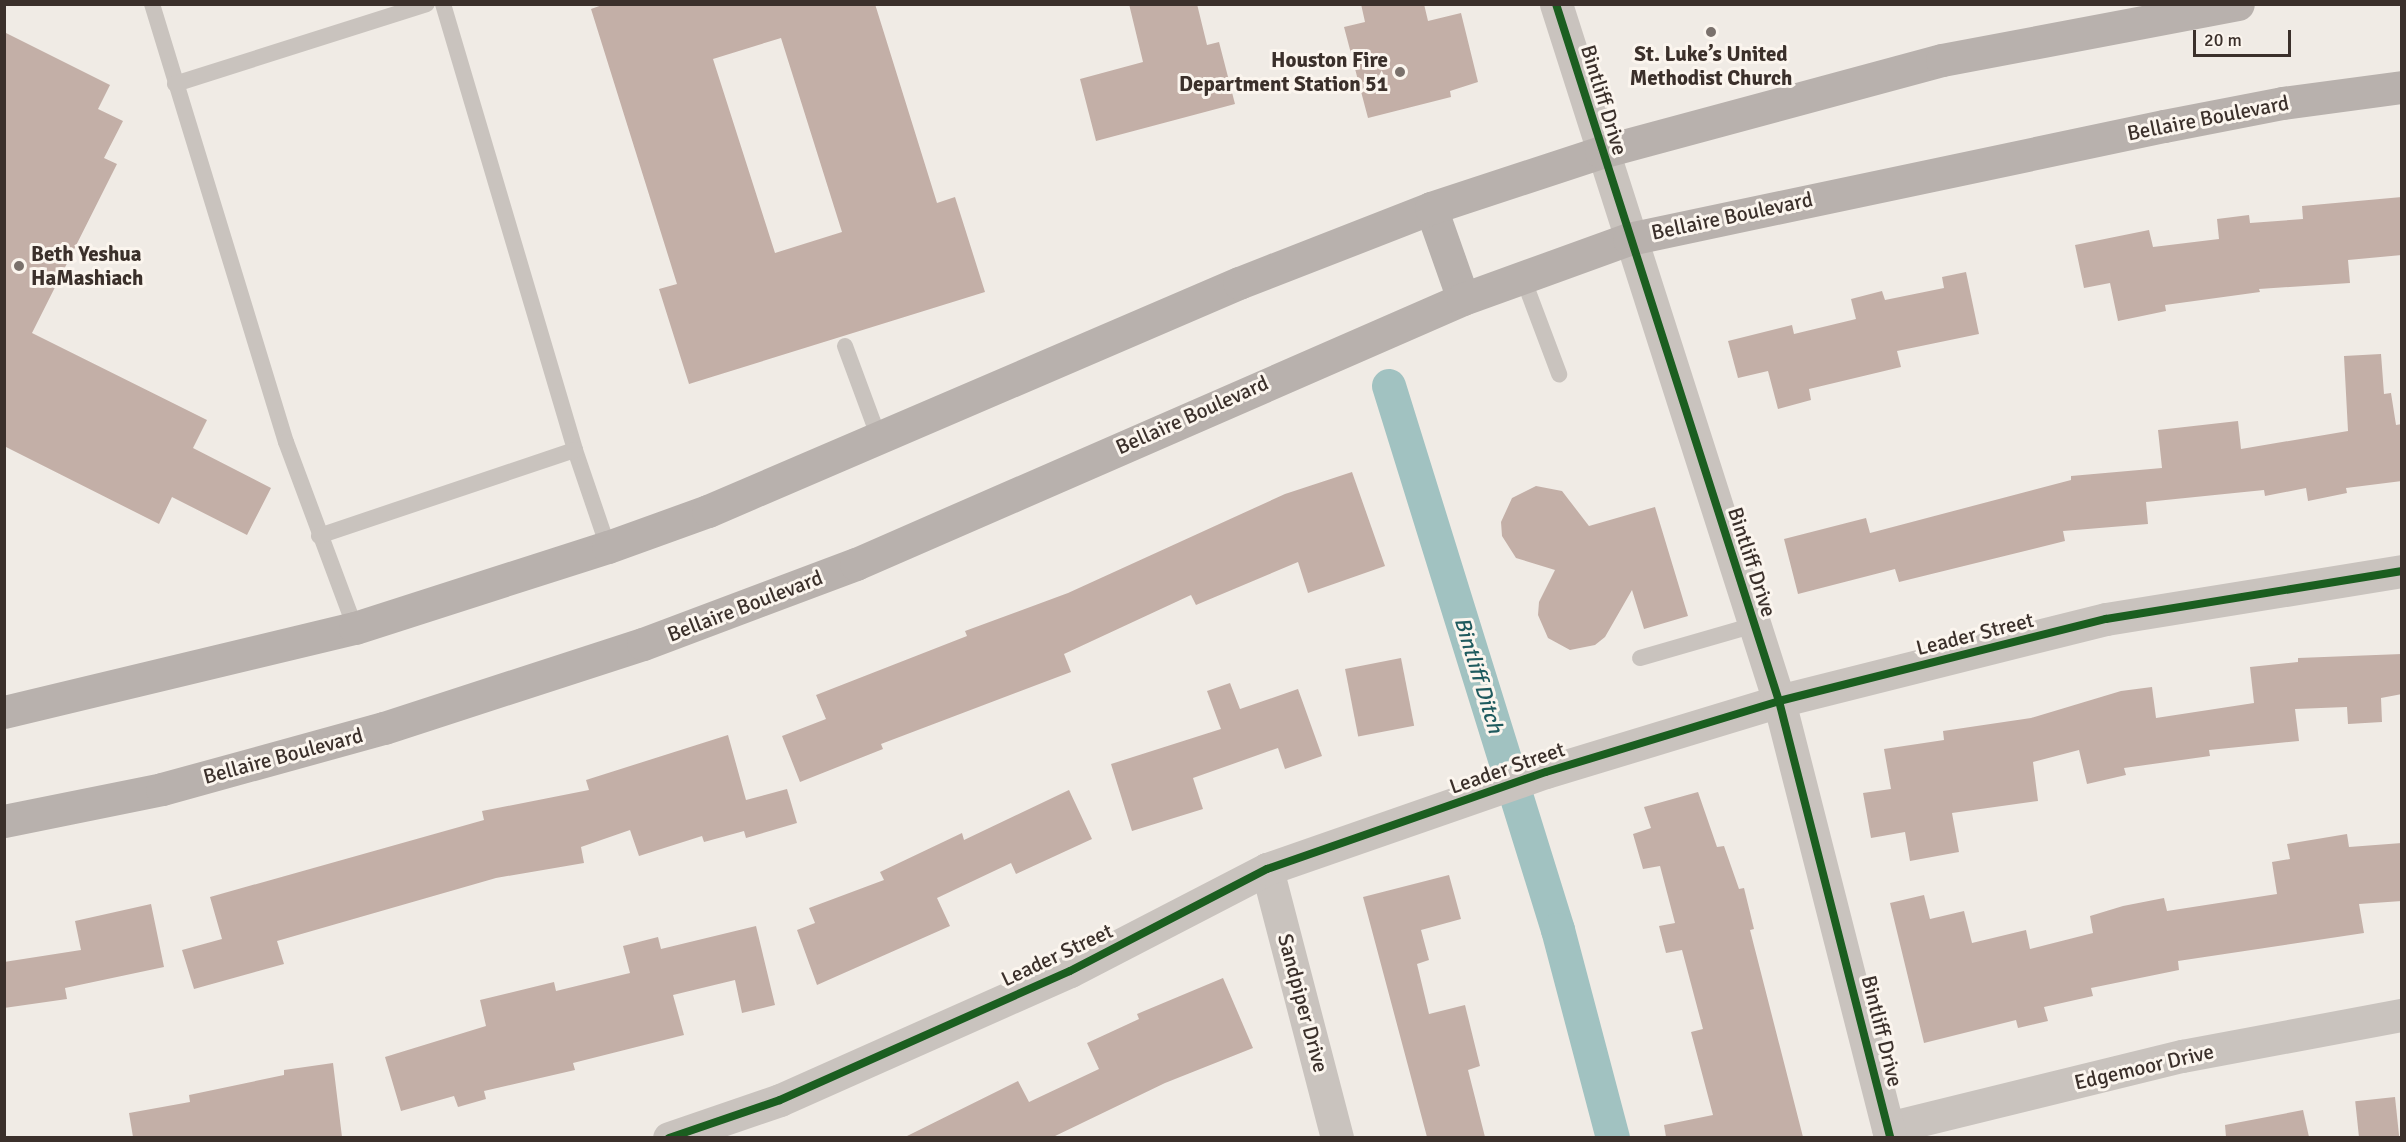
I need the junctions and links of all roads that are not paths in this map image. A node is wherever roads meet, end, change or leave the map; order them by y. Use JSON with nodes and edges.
{"nodes":[{"id":1,"x":152,"y":4,"type":"edge"},
{"id":2,"x":427,"y":4,"type":"edge"},
{"id":3,"x":443,"y":4,"type":"edge"},
{"id":4,"x":1556,"y":4,"type":"edge"},
{"id":5,"x":2238,"y":4,"type":"edge"},
{"id":6,"x":175,"y":84,"type":"junction"},
{"id":7,"x":2402,"y":87,"type":"edge"},
{"id":8,"x":1601,"y":152,"type":"junction"},
{"id":9,"x":1431,"y":208,"type":"junction"},
{"id":10,"x":1629,"y":239,"type":"junction"},
{"id":11,"x":1523,"y":278,"type":"junction"},
{"id":12,"x":1463,"y":299,"type":"junction"},
{"id":13,"x":845,"y":346,"type":"dead end"},
{"id":14,"x":1559,"y":374,"type":"dead end"},
{"id":15,"x":879,"y":438,"type":"junction"},
{"id":16,"x":575,"y":450,"type":"junction"},
{"id":17,"x":319,"y":536,"type":"junction"},
{"id":18,"x":608,"y":547,"type":"junction"},
{"id":19,"x":2402,"y":571,"type":"edge"},
{"id":20,"x":1754,"y":625,"type":"junction"},
{"id":21,"x":355,"y":628,"type":"junction"},
{"id":22,"x":1640,"y":658,"type":"dead end"},
{"id":23,"x":1779,"y":701,"type":"junction"},
{"id":24,"x":4,"y":712,"type":"edge"},
{"id":25,"x":4,"y":821,"type":"edge"},
{"id":26,"x":1267,"y":869,"type":"junction"},
{"id":27,"x":2402,"y":1015,"type":"edge"},
{"id":28,"x":1889,"y":1133,"type":"edge"},
{"id":29,"x":669,"y":1137,"type":"edge"},
{"id":30,"x":1337,"y":1137,"type":"edge"}],
"edges":[{"from":1,"to":6,"type":"lane"},
{"from":2,"to":6,"type":"lane"},
{"from":3,"to":16,"type":"lane"},
{"from":4,"to":8,"type":"street","name":"Bintliff Drive"},
{"from":5,"to":8,"type":"main road"},
{"from":6,"to":17,"type":"lane"},
{"from":7,"to":10,"type":"main road","name":"Bellaire Boulevard"},
{"from":8,"to":9,"type":"main road"},
{"from":8,"to":10,"type":"street","name":"Bintliff Drive"},
{"from":9,"to":12,"type":"main road"},
{"from":9,"to":15,"type":"main road"},
{"from":10,"to":11,"type":"main road","name":"Bellaire Boulevard"},
{"from":10,"to":20,"type":"street","name":"Bintliff Drive"},
{"from":11,"to":12,"type":"main road","name":"Bellaire Boulevard"},
{"from":11,"to":14,"type":"lane"},
{"from":12,"to":25,"type":"main road","name":"Bellaire Boulevard"},
{"from":13,"to":15,"type":"lane"},
{"from":15,"to":18,"type":"main road"},
{"from":16,"to":17,"type":"lane"},
{"from":16,"to":18,"type":"lane"},
{"from":17,"to":21,"type":"lane"},
{"from":18,"to":21,"type":"main road"},
{"from":19,"to":23,"type":"street","name":"Leader Street"},
{"from":20,"to":22,"type":"lane"},
{"from":20,"to":23,"type":"street","name":"Bintliff Drive"},
{"from":21,"to":24,"type":"main road"},
{"from":23,"to":26,"type":"street","name":"Leader Street"},
{"from":23,"to":28,"type":"street","name":"Bintliff Drive"},
{"from":26,"to":29,"type":"street","name":"Leader Street"},
{"from":26,"to":30,"type":"street","name":"Sandpiper Drive"},
{"from":27,"to":28,"type":"street","name":"Edgemoor Drive"}]}
